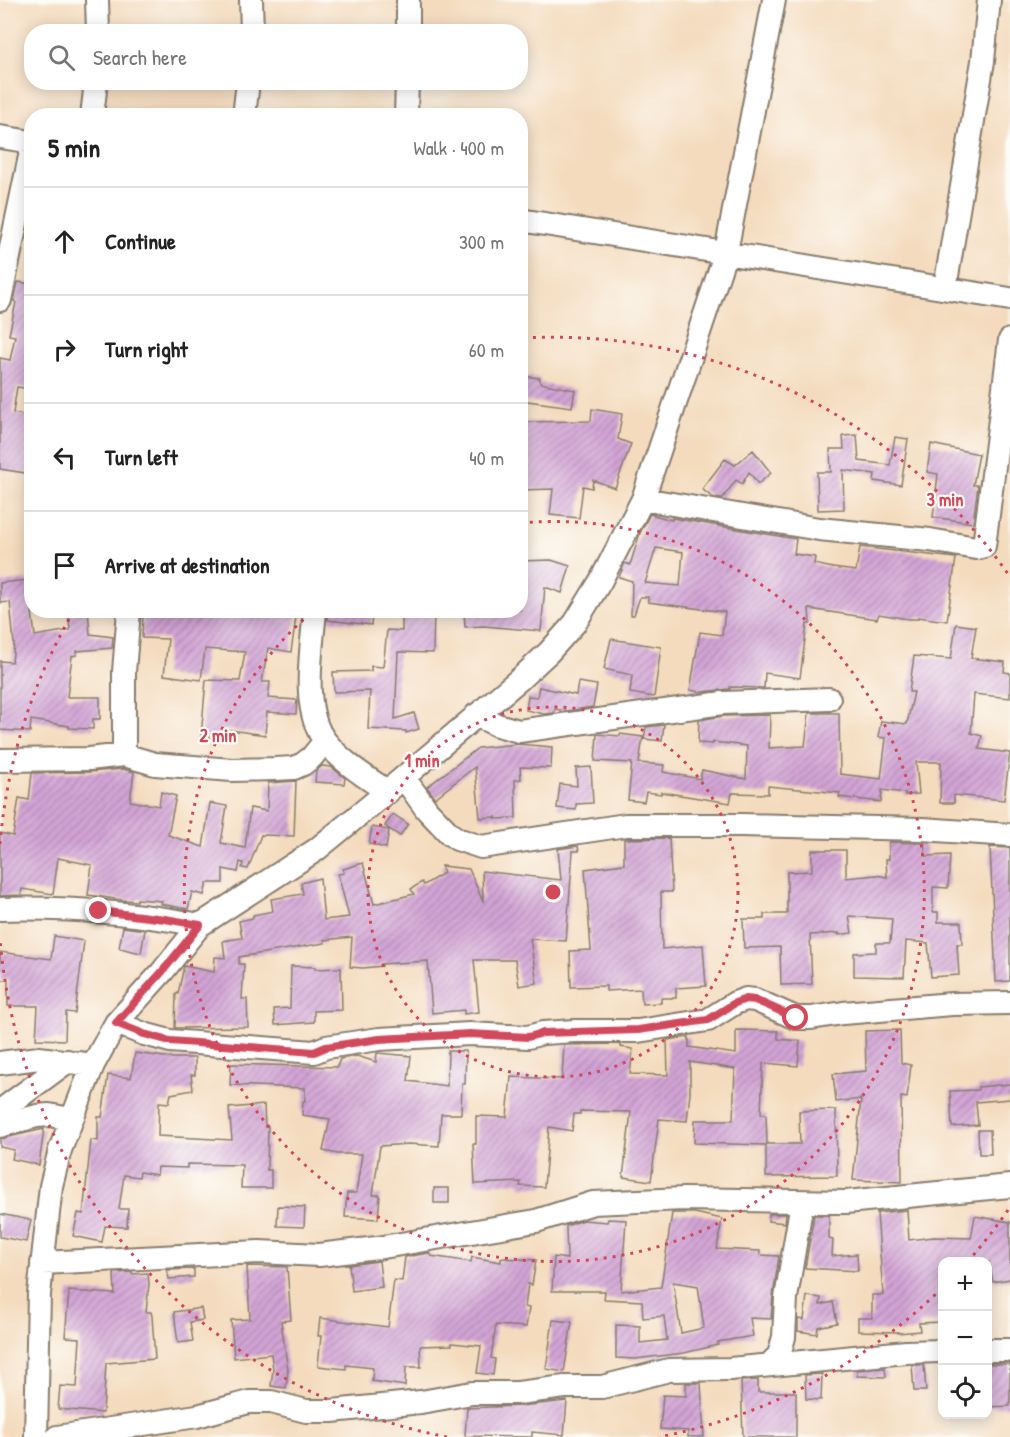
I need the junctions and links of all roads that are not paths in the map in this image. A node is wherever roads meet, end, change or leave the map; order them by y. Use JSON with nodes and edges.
{"nodes":[{"id":1,"x":97,"y":0,"type":"edge"},
{"id":2,"x":251,"y":0,"type":"edge"},
{"id":3,"x":408,"y":0,"type":"edge"},
{"id":4,"x":774,"y":0,"type":"edge"},
{"id":5,"x":989,"y":0,"type":"edge"},
{"id":6,"x":98,"y":24,"type":"edge"},
{"id":7,"x":252,"y":24,"type":"edge"},
{"id":8,"x":408,"y":24,"type":"edge"},
{"id":9,"x":95,"y":90,"type":"edge"},
{"id":10,"x":247,"y":90,"type":"edge"},
{"id":11,"x":407,"y":90,"type":"edge"},
{"id":12,"x":93,"y":108,"type":"edge"},
{"id":13,"x":245,"y":108,"type":"edge"},
{"id":14,"x":406,"y":108,"type":"edge"},
{"id":15,"x":0,"y":136,"type":"edge"},
{"id":16,"x":24,"y":140,"type":"edge"},
{"id":17,"x":24,"y":185,"type":"edge"},
{"id":18,"x":528,"y":221,"type":"edge"},
{"id":19,"x":726,"y":252,"type":"junction"},
{"id":20,"x":945,"y":288,"type":"junction"},
{"id":21,"x":1010,"y":299,"type":"edge"},
{"id":22,"x":0,"y":300,"type":"edge"},
{"id":23,"x":1010,"y":340,"type":"edge"},
{"id":24,"x":643,"y":499,"type":"junction"},
{"id":25,"x":128,"y":618,"type":"edge"},
{"id":26,"x":315,"y":618,"type":"edge"},
{"id":27,"x":829,"y":699,"type":"dead end"},
{"id":28,"x":476,"y":715,"type":"junction"},
{"id":29,"x":325,"y":741,"type":"junction"},
{"id":30,"x":124,"y":755,"type":"junction"},
{"id":31,"x":0,"y":760,"type":"edge"},
{"id":32,"x":396,"y":785,"type":"junction"},
{"id":33,"x":1010,"y":835,"type":"edge"},
{"id":34,"x":0,"y":909,"type":"edge"},
{"id":35,"x":200,"y":925,"type":"junction"},
{"id":36,"x":1010,"y":1004,"type":"edge"},
{"id":37,"x":116,"y":1023,"type":"junction"},
{"id":38,"x":68,"y":1060,"type":"junction"},
{"id":39,"x":0,"y":1063,"type":"edge"},
{"id":40,"x":93,"y":1065,"type":"junction"},
{"id":41,"x":0,"y":1111,"type":"edge"},
{"id":42,"x":71,"y":1119,"type":"junction"},
{"id":43,"x":0,"y":1126,"type":"edge"},
{"id":44,"x":1010,"y":1186,"type":"edge"},
{"id":45,"x":802,"y":1202,"type":"junction"},
{"id":46,"x":42,"y":1263,"type":"junction"},
{"id":47,"x":992,"y":1350,"type":"edge"},
{"id":48,"x":1010,"y":1350,"type":"edge"},
{"id":49,"x":938,"y":1352,"type":"edge"},
{"id":50,"x":769,"y":1365,"type":"junction"},
{"id":51,"x":36,"y":1437,"type":"edge"},
{"id":52,"x":57,"y":1437,"type":"edge"}],
"edges":[{"from":1,"to":6,"type":"street"},
{"from":2,"to":7,"type":"street"},
{"from":3,"to":8,"type":"street"},
{"from":4,"to":19,"type":"street"},
{"from":5,"to":20,"type":"street"},
{"from":9,"to":12,"type":"street"},
{"from":10,"to":13,"type":"street"},
{"from":11,"to":14,"type":"street"},
{"from":15,"to":16,"type":"street"},
{"from":17,"to":22,"type":"street"},
{"from":18,"to":19,"type":"street"},
{"from":19,"to":20,"type":"street"},
{"from":19,"to":24,"type":"street"},
{"from":20,"to":21,"type":"street"},
{"from":23,"to":24,"type":"street"},
{"from":24,"to":28,"type":"street"},
{"from":25,"to":30,"type":"street"},
{"from":26,"to":29,"type":"street"},
{"from":27,"to":28,"type":"street"},
{"from":28,"to":32,"type":"street"},
{"from":29,"to":30,"type":"street"},
{"from":29,"to":32,"type":"street"},
{"from":30,"to":31,"type":"street"},
{"from":32,"to":33,"type":"street"},
{"from":32,"to":35,"type":"street"},
{"from":34,"to":35,"type":"street"},
{"from":35,"to":37,"type":"street"},
{"from":36,"to":37,"type":"street"},
{"from":37,"to":40,"type":"street"},
{"from":38,"to":39,"type":"street"},
{"from":38,"to":40,"type":"street"},
{"from":38,"to":41,"type":"street"},
{"from":40,"to":42,"type":"street"},
{"from":42,"to":43,"type":"street"},
{"from":42,"to":46,"type":"street"},
{"from":44,"to":45,"type":"street"},
{"from":45,"to":46,"type":"street"},
{"from":45,"to":50,"type":"street"},
{"from":46,"to":51,"type":"street"},
{"from":47,"to":48,"type":"street"},
{"from":49,"to":50,"type":"street"},
{"from":50,"to":52,"type":"street"}]}
